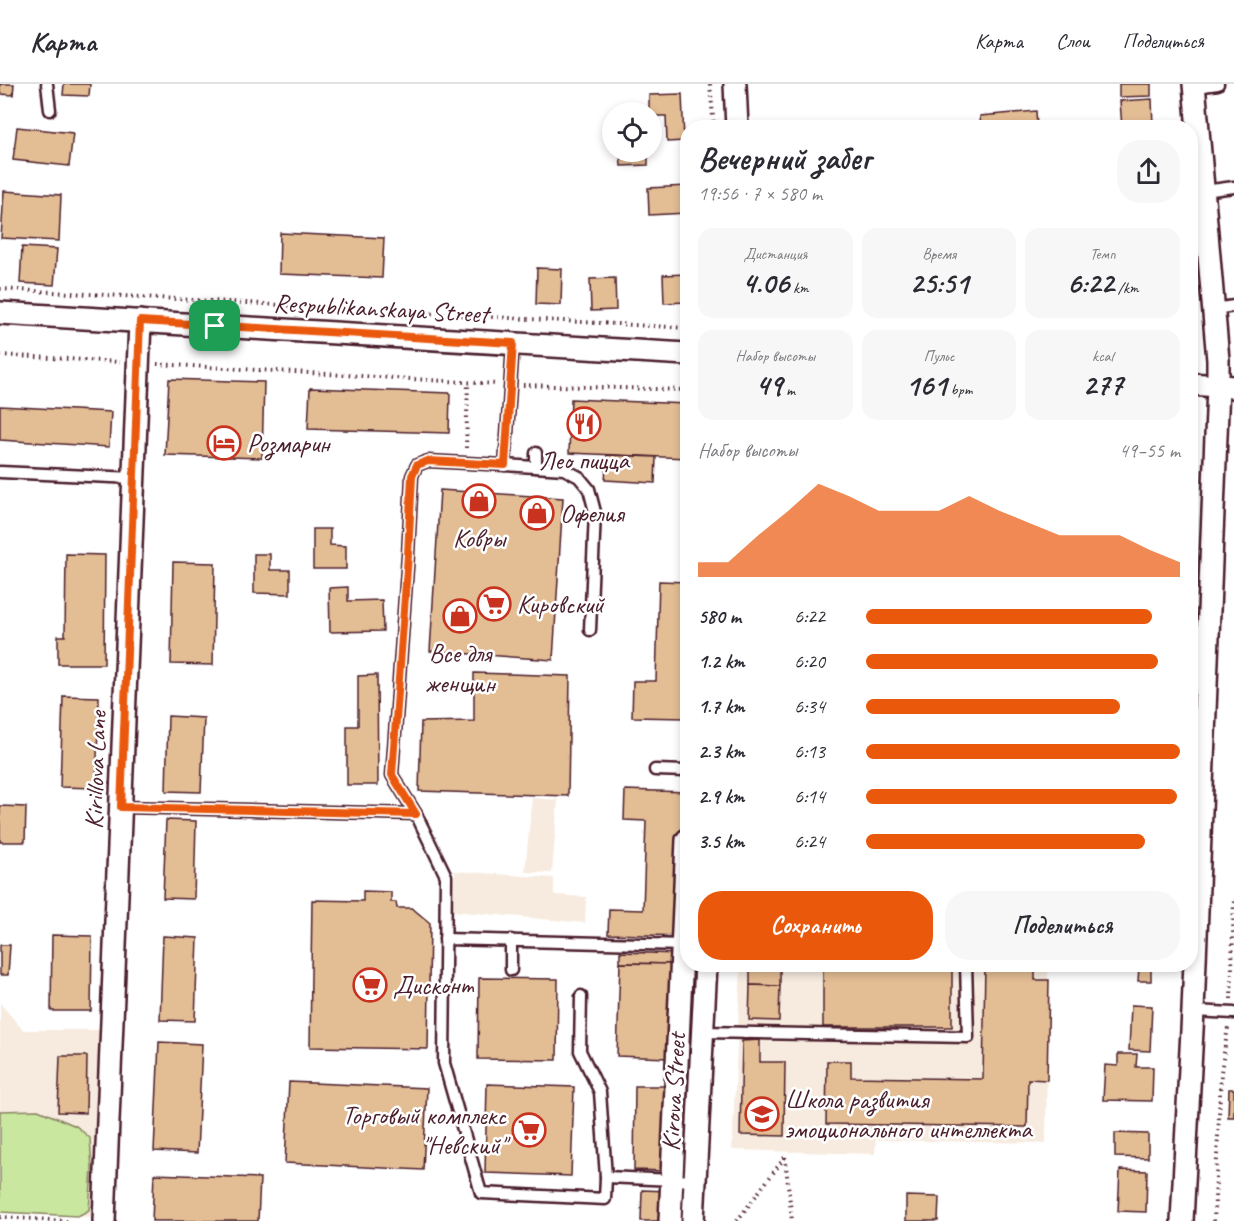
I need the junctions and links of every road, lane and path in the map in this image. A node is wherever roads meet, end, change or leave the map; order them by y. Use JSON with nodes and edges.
{"nodes":[{"id":1,"x":47,"y":84,"type":"edge"},
{"id":2,"x":710,"y":84,"type":"edge"},
{"id":3,"x":735,"y":84,"type":"edge"},
{"id":4,"x":1218,"y":84,"type":"edge"},
{"id":5,"x":1194,"y":86,"type":"edge"},
{"id":6,"x":50,"y":110,"type":"dead end"},
{"id":7,"x":713,"y":120,"type":"edge"},
{"id":8,"x":737,"y":120,"type":"edge"},
{"id":9,"x":1197,"y":120,"type":"edge"},
{"id":10,"x":1198,"y":128,"type":"edge"},
{"id":11,"x":1234,"y":188,"type":"edge"},
{"id":12,"x":1204,"y":191,"type":"junction"},
{"id":13,"x":1199,"y":239,"type":"edge"},
{"id":14,"x":0,"y":289,"type":"edge"},
{"id":15,"x":1224,"y":307,"type":"edge"},
{"id":16,"x":0,"y":313,"type":"edge"},
{"id":17,"x":140,"y":321,"type":"junction"},
{"id":18,"x":680,"y":328,"type":"edge"},
{"id":19,"x":513,"y":343,"type":"junction"},
{"id":20,"x":0,"y":354,"type":"edge"},
{"id":21,"x":680,"y":354,"type":"edge"},
{"id":22,"x":138,"y":363,"type":"junction"},
{"id":23,"x":468,"y":382,"type":"junction"},
{"id":24,"x":1198,"y":384,"type":"edge"},
{"id":25,"x":510,"y":385,"type":"junction"},
{"id":26,"x":1226,"y":386,"type":"edge"},
{"id":27,"x":680,"y":390,"type":"edge"},
{"id":28,"x":536,"y":453,"type":"dead end"},
{"id":29,"x":465,"y":463,"type":"junction"},
{"id":30,"x":505,"y":465,"type":"junction"},
{"id":31,"x":536,"y":467,"type":"junction"},
{"id":32,"x":0,"y":472,"type":"edge"},
{"id":33,"x":134,"y":478,"type":"junction"},
{"id":34,"x":590,"y":630,"type":"dead end"},
{"id":35,"x":656,"y":770,"type":"dead end"},
{"id":36,"x":680,"y":771,"type":"edge"},
{"id":37,"x":121,"y":807,"type":"junction"},
{"id":38,"x":416,"y":814,"type":"junction"},
{"id":39,"x":1234,"y":901,"type":"edge"},
{"id":40,"x":1198,"y":916,"type":"edge"},
{"id":41,"x":445,"y":939,"type":"junction"},
{"id":42,"x":511,"y":940,"type":"junction"},
{"id":43,"x":680,"y":945,"type":"edge"},
{"id":44,"x":511,"y":970,"type":"dead end"},
{"id":45,"x":684,"y":972,"type":"edge"},
{"id":46,"x":706,"y":972,"type":"edge"},
{"id":47,"x":966,"y":972,"type":"edge"},
{"id":48,"x":1195,"y":972,"type":"edge"},
{"id":49,"x":581,"y":996,"type":"dead end"},
{"id":50,"x":1193,"y":1011,"type":"junction"},
{"id":51,"x":1232,"y":1012,"type":"edge"},
{"id":52,"x":703,"y":1032,"type":"junction"},
{"id":53,"x":606,"y":1177,"type":"junction"},
{"id":54,"x":672,"y":1180,"type":"junction"},
{"id":55,"x":696,"y":1181,"type":"junction"},
{"id":56,"x":0,"y":1217,"type":"edge"},
{"id":57,"x":67,"y":1221,"type":"edge"},
{"id":58,"x":104,"y":1221,"type":"edge"},
{"id":59,"x":670,"y":1221,"type":"edge"},
{"id":60,"x":693,"y":1221,"type":"edge"},
{"id":61,"x":737,"y":1221,"type":"edge"},
{"id":62,"x":792,"y":1221,"type":"edge"},
{"id":63,"x":1182,"y":1221,"type":"edge"},
{"id":64,"x":1214,"y":1221,"type":"edge"}],
"edges":[{"from":1,"to":6,"type":"lane"},
{"from":2,"to":7,"type":"path"},
{"from":3,"to":8,"type":"street"},
{"from":4,"to":5,"type":"lane"},
{"from":5,"to":9,"type":"street"},
{"from":10,"to":12,"type":"street"},
{"from":11,"to":12,"type":"lane"},
{"from":12,"to":13,"type":"street"},
{"from":13,"to":15,"type":"street"},
{"from":14,"to":18,"type":"path"},
{"from":15,"to":26,"type":"street"},
{"from":16,"to":17,"type":"street","name":"Respublikanskaya Street"},
{"from":17,"to":19,"type":"street","name":"Respublikanskaya Street"},
{"from":17,"to":22,"type":"street","name":"Kirillova Lane"},
{"from":19,"to":21,"type":"street","name":"Respublikanskaya Street"},
{"from":19,"to":25,"type":"lane"},
{"from":20,"to":22,"type":"path"},
{"from":22,"to":23,"type":"path"},
{"from":22,"to":33,"type":"street","name":"Kirillova Lane"},
{"from":23,"to":25,"type":"path"},
{"from":23,"to":29,"type":"path"},
{"from":24,"to":26,"type":"street"},
{"from":25,"to":27,"type":"path"},
{"from":25,"to":30,"type":"lane"},
{"from":26,"to":40,"type":"street"},
{"from":28,"to":31,"type":"lane"},
{"from":29,"to":30,"type":"lane"},
{"from":29,"to":38,"type":"lane"},
{"from":30,"to":31,"type":"lane"},
{"from":31,"to":34,"type":"lane"},
{"from":32,"to":33,"type":"lane"},
{"from":33,"to":37,"type":"street","name":"Kirillova Lane"},
{"from":35,"to":36,"type":"lane"},
{"from":37,"to":38,"type":"lane"},
{"from":37,"to":58,"type":"street","name":"Kirillova Lane"},
{"from":38,"to":41,"type":"lane"},
{"from":39,"to":51,"type":"path"},
{"from":41,"to":42,"type":"lane"},
{"from":41,"to":53,"type":"lane"},
{"from":42,"to":43,"type":"lane"},
{"from":42,"to":44,"type":"lane"},
{"from":45,"to":54,"type":"street"},
{"from":46,"to":52,"type":"street","name":"Kirova Street"},
{"from":47,"to":52,"type":"lane"},
{"from":48,"to":50,"type":"street"},
{"from":49,"to":53,"type":"lane"},
{"from":50,"to":51,"type":"lane"},
{"from":50,"to":63,"type":"street"},
{"from":51,"to":64,"type":"path"},
{"from":52,"to":55,"type":"street","name":"Kirova Street"},
{"from":53,"to":54,"type":"lane"},
{"from":54,"to":55,"type":"lane"},
{"from":54,"to":59,"type":"street"},
{"from":55,"to":60,"type":"street","name":"Kirova Street"},
{"from":56,"to":57,"type":"path"},
{"from":61,"to":62,"type":"path"}]}
